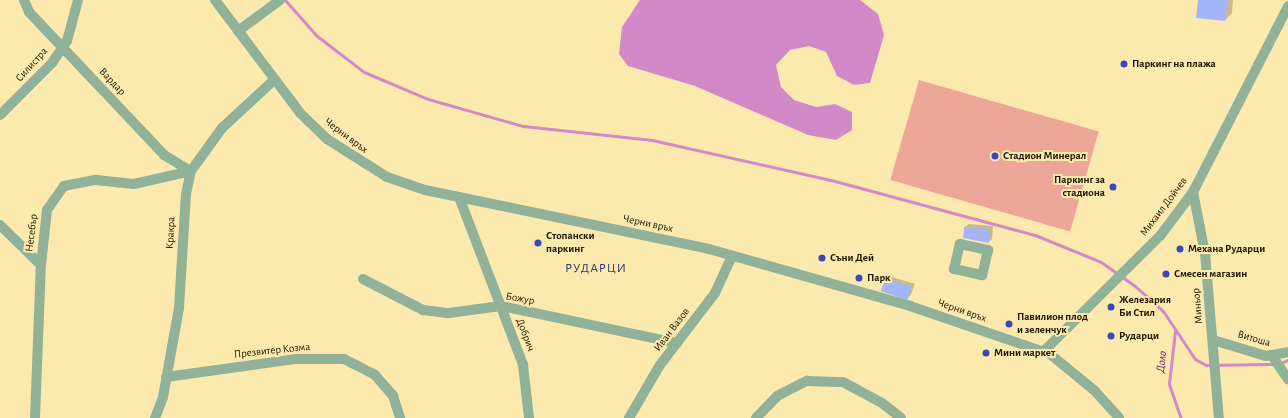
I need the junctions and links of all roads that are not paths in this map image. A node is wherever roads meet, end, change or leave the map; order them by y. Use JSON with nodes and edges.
{"nodes":[{"id":1,"x":24,"y":0,"type":"edge"},
{"id":2,"x":78,"y":0,"type":"edge"},
{"id":3,"x":215,"y":0,"type":"edge"},
{"id":4,"x":279,"y":1,"type":"edge"},
{"id":5,"x":1288,"y":6,"type":"edge"},
{"id":6,"x":238,"y":31,"type":"junction"},
{"id":7,"x":62,"y":47,"type":"junction"},
{"id":8,"x":274,"y":80,"type":"junction"},
{"id":9,"x":0,"y":115,"type":"edge"},
{"id":10,"x":191,"y":171,"type":"junction"},
{"id":11,"x":1193,"y":192,"type":"junction"},
{"id":12,"x":459,"y":197,"type":"junction"},
{"id":13,"x":0,"y":225,"type":"edge"},
{"id":14,"x":732,"y":256,"type":"junction"},
{"id":15,"x":41,"y":265,"type":"junction"},
{"id":16,"x":363,"y":279,"type":"dead end"},
{"id":17,"x":501,"y":306,"type":"junction"},
{"id":18,"x":1213,"y":340,"type":"junction"},
{"id":19,"x":678,"y":342,"type":"junction"},
{"id":20,"x":1043,"y":352,"type":"junction"},
{"id":21,"x":1287,"y":354,"type":"edge"},
{"id":22,"x":1274,"y":357,"type":"junction"},
{"id":23,"x":166,"y":377,"type":"junction"},
{"id":24,"x":1288,"y":379,"type":"edge"},
{"id":25,"x":1116,"y":417,"type":"edge"},
{"id":26,"x":35,"y":418,"type":"edge"},
{"id":27,"x":155,"y":418,"type":"edge"},
{"id":28,"x":400,"y":418,"type":"edge"},
{"id":29,"x":529,"y":418,"type":"edge"},
{"id":30,"x":629,"y":418,"type":"edge"},
{"id":31,"x":756,"y":418,"type":"edge"},
{"id":32,"x":901,"y":418,"type":"edge"},
{"id":33,"x":1219,"y":418,"type":"edge"}],
"edges":[{"from":1,"to":7,"type":"street","name":"Вардар"},
{"from":2,"to":7,"type":"street","name":"Силистра"},
{"from":3,"to":6,"type":"street","name":"Черни връх"},
{"from":4,"to":6,"type":"street"},
{"from":5,"to":11,"type":"street","name":"Михаил Дойчев"},
{"from":6,"to":8,"type":"street","name":"Черни връх"},
{"from":7,"to":9,"type":"street","name":"Силистра"},
{"from":7,"to":10,"type":"street","name":"Вардар"},
{"from":8,"to":10,"type":"street","name":"Кракра"},
{"from":8,"to":12,"type":"street","name":"Черни връх"},
{"from":10,"to":15,"type":"street","name":"Несебър"},
{"from":10,"to":23,"type":"street","name":"Кракра"},
{"from":11,"to":18,"type":"street","name":"Миньор"},
{"from":11,"to":20,"type":"street","name":"Михаил Дойчев"},
{"from":12,"to":14,"type":"street","name":"Черни връх"},
{"from":12,"to":17,"type":"street","name":"Добрич"},
{"from":13,"to":15,"type":"street"},
{"from":14,"to":19,"type":"street","name":"Иван Вазов"},
{"from":14,"to":20,"type":"street","name":"Черни връх"},
{"from":15,"to":26,"type":"street","name":"Несебър"},
{"from":16,"to":17,"type":"street","name":"Божур"},
{"from":17,"to":19,"type":"street","name":"Божур"},
{"from":17,"to":29,"type":"street","name":"Добрич"},
{"from":18,"to":22,"type":"street","name":"Витоша"},
{"from":18,"to":33,"type":"street","name":"Миньор"},
{"from":19,"to":30,"type":"street","name":"Иван Вазов"},
{"from":20,"to":25,"type":"street","name":"Черни връх"},
{"from":21,"to":22,"type":"street","name":"Витоша"},
{"from":22,"to":24,"type":"street"},
{"from":23,"to":27,"type":"street","name":"Кракра"},
{"from":23,"to":28,"type":"street","name":"Презвитер Козма"},
{"from":31,"to":32,"type":"street"}]}
